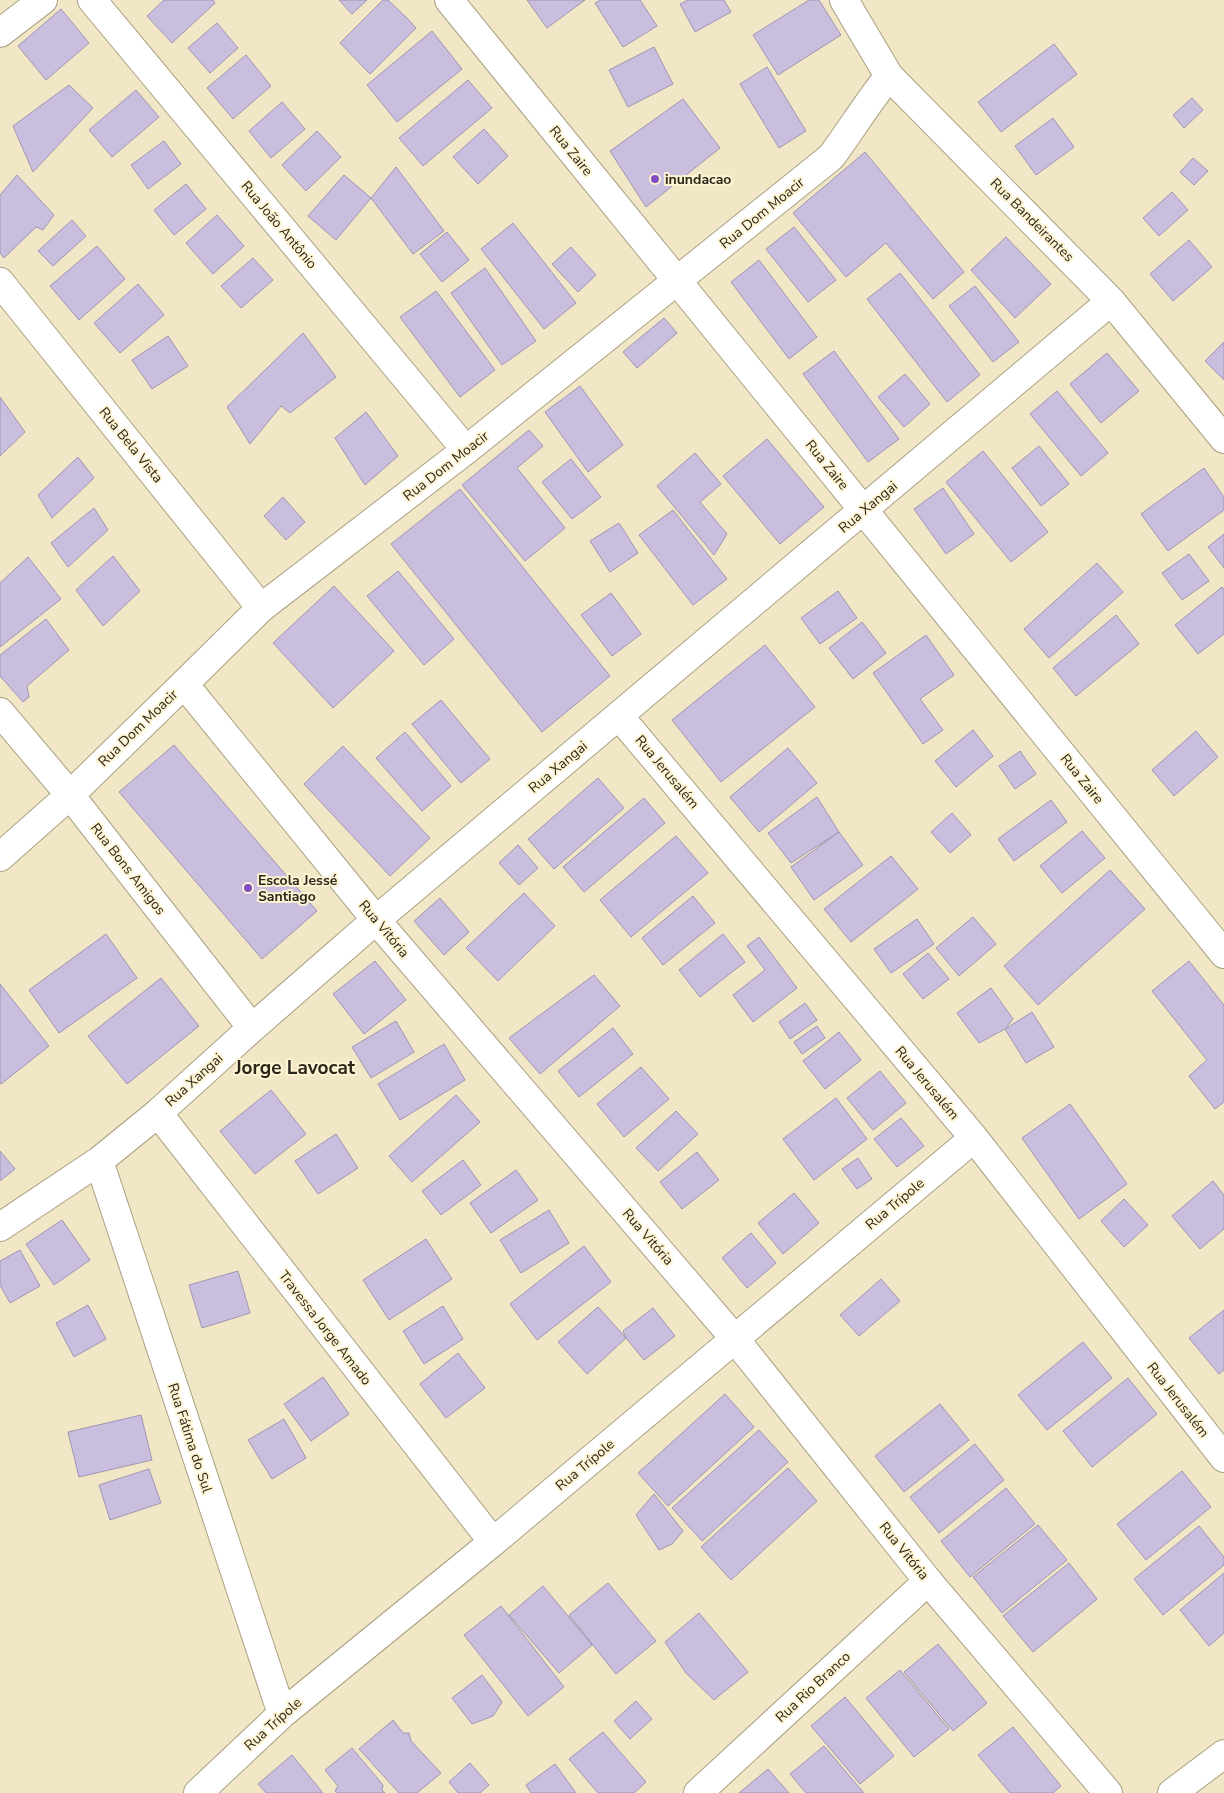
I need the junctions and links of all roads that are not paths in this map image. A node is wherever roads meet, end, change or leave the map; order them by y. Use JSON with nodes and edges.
{"nodes":[{"id":1,"x":43,"y":0,"type":"edge"},
{"id":2,"x":92,"y":0,"type":"edge"},
{"id":3,"x":449,"y":0,"type":"edge"},
{"id":4,"x":844,"y":0,"type":"edge"},
{"id":5,"x":0,"y":33,"type":"edge"},
{"id":6,"x":890,"y":76,"type":"junction"},
{"id":7,"x":0,"y":282,"type":"edge"},
{"id":8,"x":678,"y":282,"type":"junction"},
{"id":9,"x":1111,"y":301,"type":"junction"},
{"id":10,"x":1224,"y":439,"type":"edge"},
{"id":11,"x":466,"y":450,"type":"junction"},
{"id":12,"x":864,"y":510,"type":"junction"},
{"id":13,"x":261,"y":608,"type":"junction"},
{"id":14,"x":184,"y":684,"type":"junction"},
{"id":15,"x":0,"y":712,"type":"edge"},
{"id":16,"x":619,"y":716,"type":"junction"},
{"id":17,"x":70,"y":795,"type":"junction"},
{"id":18,"x":0,"y":856,"type":"edge"},
{"id":19,"x":376,"y":920,"type":"junction"},
{"id":20,"x":1224,"y":954,"type":"edge"},
{"id":21,"x":252,"y":1028,"type":"junction"},
{"id":22,"x":158,"y":1113,"type":"junction"},
{"id":23,"x":974,"y":1138,"type":"junction"},
{"id":24,"x":99,"y":1161,"type":"junction"},
{"id":25,"x":0,"y":1227,"type":"edge"},
{"id":26,"x":735,"y":1339,"type":"junction"},
{"id":27,"x":1224,"y":1458,"type":"edge"},
{"id":28,"x":493,"y":1542,"type":"junction"},
{"id":29,"x":928,"y":1581,"type":"junction"},
{"id":30,"x":282,"y":1714,"type":"junction"},
{"id":31,"x":1224,"y":1754,"type":"edge"},
{"id":32,"x":198,"y":1793,"type":"edge"},
{"id":33,"x":698,"y":1793,"type":"edge"},
{"id":34,"x":1108,"y":1793,"type":"edge"},
{"id":35,"x":1172,"y":1793,"type":"edge"}],
"edges":[{"from":1,"to":5,"type":"street"},
{"from":2,"to":11,"type":"street","name":"Rua João Antônio"},
{"from":3,"to":8,"type":"street","name":"Rua Zaire"},
{"from":4,"to":6,"type":"street","name":"Rua Bandeirantes"},
{"from":6,"to":8,"type":"street","name":"Rua Dom Moacir"},
{"from":6,"to":9,"type":"street","name":"Rua Bandeirantes"},
{"from":7,"to":13,"type":"street","name":"Rua Bela Vista"},
{"from":8,"to":11,"type":"street","name":"Rua Dom Moacir"},
{"from":8,"to":12,"type":"street","name":"Rua Zaire"},
{"from":9,"to":10,"type":"street","name":"Rua Bandeirantes"},
{"from":9,"to":12,"type":"street","name":"Rua Xangai"},
{"from":11,"to":13,"type":"street","name":"Rua Dom Moacir"},
{"from":12,"to":16,"type":"street","name":"Rua Xangai"},
{"from":12,"to":20,"type":"street","name":"Rua Zaire"},
{"from":13,"to":14,"type":"street","name":"Rua Dom Moacir"},
{"from":14,"to":17,"type":"street","name":"Rua Dom Moacir"},
{"from":14,"to":19,"type":"street","name":"Rua Vitória"},
{"from":15,"to":17,"type":"street","name":"Rua Bons Amigos"},
{"from":16,"to":19,"type":"street","name":"Rua Xangai"},
{"from":16,"to":23,"type":"street","name":"Rua Jerusalém"},
{"from":17,"to":18,"type":"street","name":"Rua Dom Moacir"},
{"from":17,"to":21,"type":"street","name":"Rua Bons Amigos"},
{"from":19,"to":21,"type":"street","name":"Rua Xangai"},
{"from":19,"to":26,"type":"street","name":"Rua Vitória"},
{"from":21,"to":22,"type":"street","name":"Rua Xangai"},
{"from":22,"to":24,"type":"street","name":"Rua Xangai"},
{"from":22,"to":28,"type":"street","name":"Travessa Jorge Amado"},
{"from":23,"to":26,"type":"street","name":"Rua Trípole"},
{"from":23,"to":27,"type":"street","name":"Rua Jerusalém"},
{"from":24,"to":25,"type":"street","name":"Rua Xangai"},
{"from":24,"to":30,"type":"street","name":"Rua Fátima do Sul"},
{"from":26,"to":28,"type":"street","name":"Rua Trípole"},
{"from":26,"to":29,"type":"street","name":"Rua Vitória"},
{"from":28,"to":30,"type":"street","name":"Rua Trípole"},
{"from":29,"to":33,"type":"street","name":"Rua Rio Branco"},
{"from":29,"to":34,"type":"street","name":"Rua Vitória"},
{"from":30,"to":32,"type":"street","name":"Rua Trípole"},
{"from":31,"to":35,"type":"street"}]}
